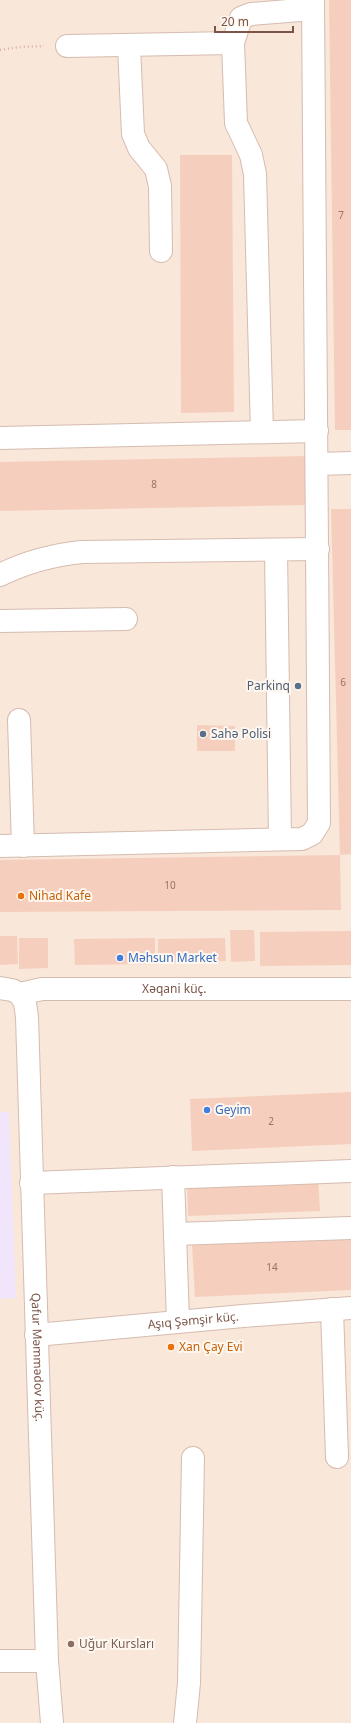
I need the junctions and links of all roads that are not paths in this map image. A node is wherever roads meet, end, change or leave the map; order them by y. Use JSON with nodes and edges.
{"nodes":[{"id":1,"x":313,"y":5,"type":"edge"},
{"id":2,"x":233,"y":43,"type":"junction"},
{"id":3,"x":67,"y":46,"type":"road end"},
{"id":4,"x":129,"y":46,"type":"junction"},
{"id":5,"x":161,"y":251,"type":"dead end"},
{"id":6,"x":317,"y":431,"type":"junction"},
{"id":7,"x":262,"y":432,"type":"junction"},
{"id":8,"x":0,"y":438,"type":"edge"},
{"id":9,"x":351,"y":463,"type":"edge"},
{"id":10,"x":317,"y":464,"type":"junction"},
{"id":11,"x":318,"y":549,"type":"junction"},
{"id":12,"x":276,"y":550,"type":"junction"},
{"id":13,"x":0,"y":575,"type":"edge"},
{"id":14,"x":126,"y":619,"type":"dead end"},
{"id":15,"x":0,"y":621,"type":"edge"},
{"id":16,"x":20,"y":720,"type":"dead end"},
{"id":17,"x":280,"y":839,"type":"junction"},
{"id":18,"x":0,"y":846,"type":"edge"},
{"id":19,"x":23,"y":846,"type":"junction"},
{"id":20,"x":351,"y":989,"type":"edge"},
{"id":21,"x":10,"y":991,"type":"edge"},
{"id":22,"x":351,"y":1171,"type":"edge"},
{"id":23,"x":173,"y":1177,"type":"junction"},
{"id":24,"x":31,"y":1183,"type":"junction"},
{"id":25,"x":351,"y":1228,"type":"edge"},
{"id":26,"x":175,"y":1234,"type":"junction"},
{"id":27,"x":341,"y":1308,"type":"edge"},
{"id":28,"x":178,"y":1321,"type":"junction"},
{"id":29,"x":36,"y":1335,"type":"junction"},
{"id":30,"x":337,"y":1457,"type":"dead end"},
{"id":31,"x":193,"y":1458,"type":"dead end"},
{"id":32,"x":0,"y":1661,"type":"edge"},
{"id":33,"x":47,"y":1661,"type":"junction"},
{"id":34,"x":52,"y":1723,"type":"edge"},
{"id":35,"x":185,"y":1723,"type":"edge"}],
"edges":[{"from":1,"to":2,"type":"street"},
{"from":1,"to":6,"type":"street"},
{"from":2,"to":4,"type":"street"},
{"from":2,"to":7,"type":"street"},
{"from":3,"to":4,"type":"street"},
{"from":4,"to":5,"type":"street"},
{"from":6,"to":7,"type":"street"},
{"from":6,"to":10,"type":"street"},
{"from":7,"to":8,"type":"street"},
{"from":9,"to":10,"type":"street"},
{"from":10,"to":11,"type":"street"},
{"from":11,"to":12,"type":"street"},
{"from":11,"to":17,"type":"street"},
{"from":12,"to":13,"type":"street"},
{"from":12,"to":17,"type":"street"},
{"from":14,"to":15,"type":"street"},
{"from":16,"to":19,"type":"street"},
{"from":17,"to":19,"type":"street"},
{"from":18,"to":19,"type":"street"},
{"from":20,"to":21,"type":"street","name":"Xəqani küç."},
{"from":21,"to":24,"type":"street","name":"Qafur Məmmədov küç."},
{"from":22,"to":23,"type":"street"},
{"from":23,"to":24,"type":"street"},
{"from":23,"to":26,"type":"street"},
{"from":24,"to":29,"type":"street","name":"Qafur Məmmədov küç."},
{"from":25,"to":26,"type":"street"},
{"from":26,"to":28,"type":"street"},
{"from":27,"to":28,"type":"street","name":"Aşıq Şəmşir küç."},
{"from":27,"to":30,"type":"street"},
{"from":28,"to":29,"type":"street","name":"Aşıq Şəmşir küç."},
{"from":29,"to":33,"type":"street","name":"Qafur Məmmədov küç."},
{"from":31,"to":35,"type":"street"},
{"from":32,"to":33,"type":"street"},
{"from":33,"to":34,"type":"street","name":"Qafur Məmmədov küç."}]}
